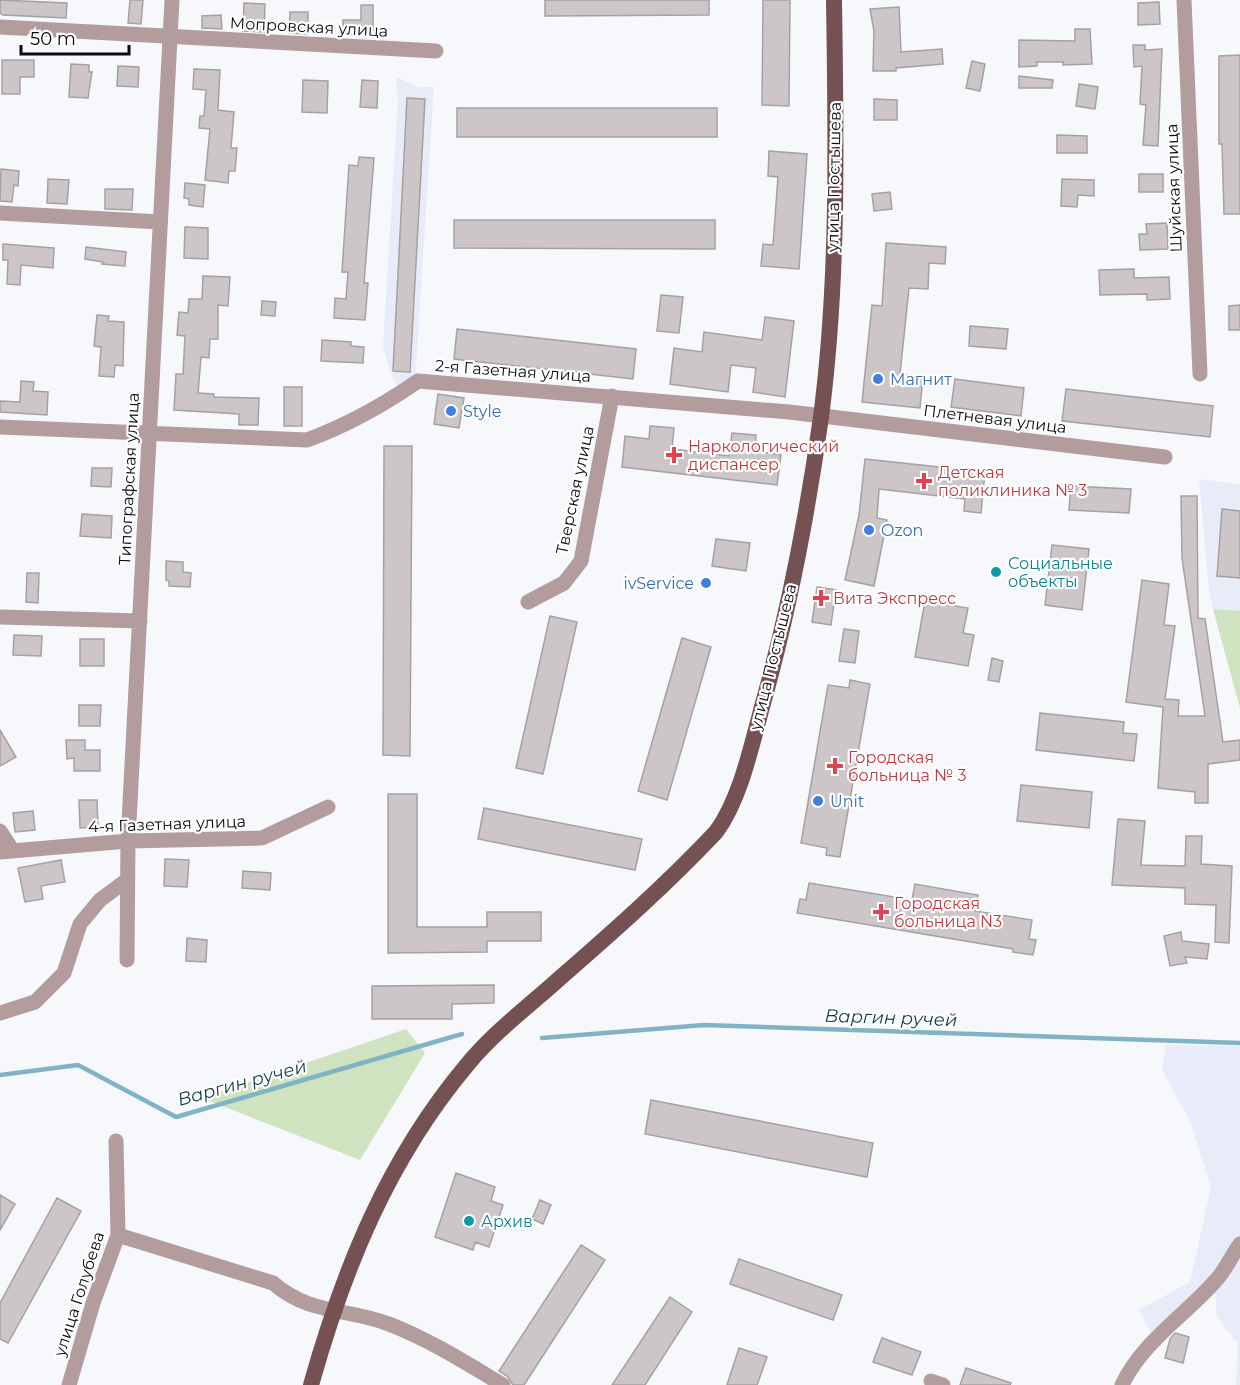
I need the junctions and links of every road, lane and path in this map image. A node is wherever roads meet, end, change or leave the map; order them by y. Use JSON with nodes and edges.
{"nodes":[{"id":1,"x":172,"y":0,"type":"edge"},
{"id":2,"x":834,"y":0,"type":"edge"},
{"id":3,"x":1184,"y":0,"type":"edge"},
{"id":4,"x":0,"y":27,"type":"edge"},
{"id":5,"x":170,"y":38,"type":"junction"},
{"id":6,"x":436,"y":51,"type":"dead end"},
{"id":7,"x":0,"y":213,"type":"edge"},
{"id":8,"x":160,"y":222,"type":"junction"},
{"id":9,"x":1200,"y":374,"type":"dead end"},
{"id":10,"x":612,"y":396,"type":"junction"},
{"id":11,"x":821,"y":416,"type":"junction"},
{"id":12,"x":0,"y":427,"type":"edge"},
{"id":13,"x":149,"y":434,"type":"junction"},
{"id":14,"x":1165,"y":457,"type":"dead end"},
{"id":15,"x":528,"y":602,"type":"dead end"},
{"id":16,"x":0,"y":617,"type":"edge"},
{"id":17,"x":140,"y":621,"type":"junction"},
{"id":18,"x":328,"y":807,"type":"dead end"},
{"id":19,"x":0,"y":831,"type":"edge"},
{"id":20,"x":128,"y":841,"type":"junction"},
{"id":21,"x":6,"y":852,"type":"edge"},
{"id":22,"x":127,"y":879,"type":"junction"},
{"id":23,"x":128,"y":960,"type":"dead end"},
{"id":24,"x":0,"y":1013,"type":"edge"},
{"id":25,"x":117,"y":1141,"type":"dead end"},
{"id":26,"x":118,"y":1235,"type":"junction"},
{"id":27,"x":1240,"y":1244,"type":"edge"},
{"id":28,"x":332,"y":1310,"type":"junction"},
{"id":29,"x":69,"y":1385,"type":"edge"},
{"id":30,"x":312,"y":1385,"type":"edge"},
{"id":31,"x":503,"y":1385,"type":"edge"},
{"id":32,"x":1122,"y":1385,"type":"edge"}],
"edges":[{"from":1,"to":5,"type":"street","name":"Типографская улица"},
{"from":2,"to":11,"type":"main road","name":"улица Постышева"},
{"from":3,"to":9,"type":"street","name":"Шуйская улица"},
{"from":4,"to":5,"type":"street","name":"Мопровская улица"},
{"from":5,"to":6,"type":"street","name":"Мопровская улица"},
{"from":5,"to":8,"type":"street","name":"Типографская улица"},
{"from":7,"to":8,"type":"street"},
{"from":8,"to":13,"type":"street","name":"Типографская улица"},
{"from":10,"to":11,"type":"street","name":"2-я Газетная улица"},
{"from":10,"to":13,"type":"street","name":"2-я Газетная улица"},
{"from":10,"to":15,"type":"street","name":"Тверская улица"},
{"from":11,"to":14,"type":"street","name":"Плетневая улица"},
{"from":11,"to":28,"type":"main road","name":"улица Постышева"},
{"from":12,"to":13,"type":"street","name":"2-я Газетная улица"},
{"from":13,"to":17,"type":"street","name":"Типографская улица"},
{"from":16,"to":17,"type":"street"},
{"from":17,"to":20,"type":"street","name":"Типографская улица"},
{"from":18,"to":20,"type":"street","name":"4-я Газетная улица"},
{"from":19,"to":21,"type":"street"},
{"from":20,"to":21,"type":"street","name":"4-я Газетная улица"},
{"from":20,"to":22,"type":"street","name":"Типографская улица"},
{"from":22,"to":23,"type":"street","name":"Типографская улица"},
{"from":22,"to":24,"type":"street"},
{"from":25,"to":26,"type":"street","name":"улица Голубева"},
{"from":26,"to":28,"type":"street"},
{"from":26,"to":29,"type":"street","name":"улица Голубева"},
{"from":27,"to":32,"type":"street"},
{"from":28,"to":30,"type":"main road","name":"улица Постышева"},
{"from":28,"to":31,"type":"street"}]}
